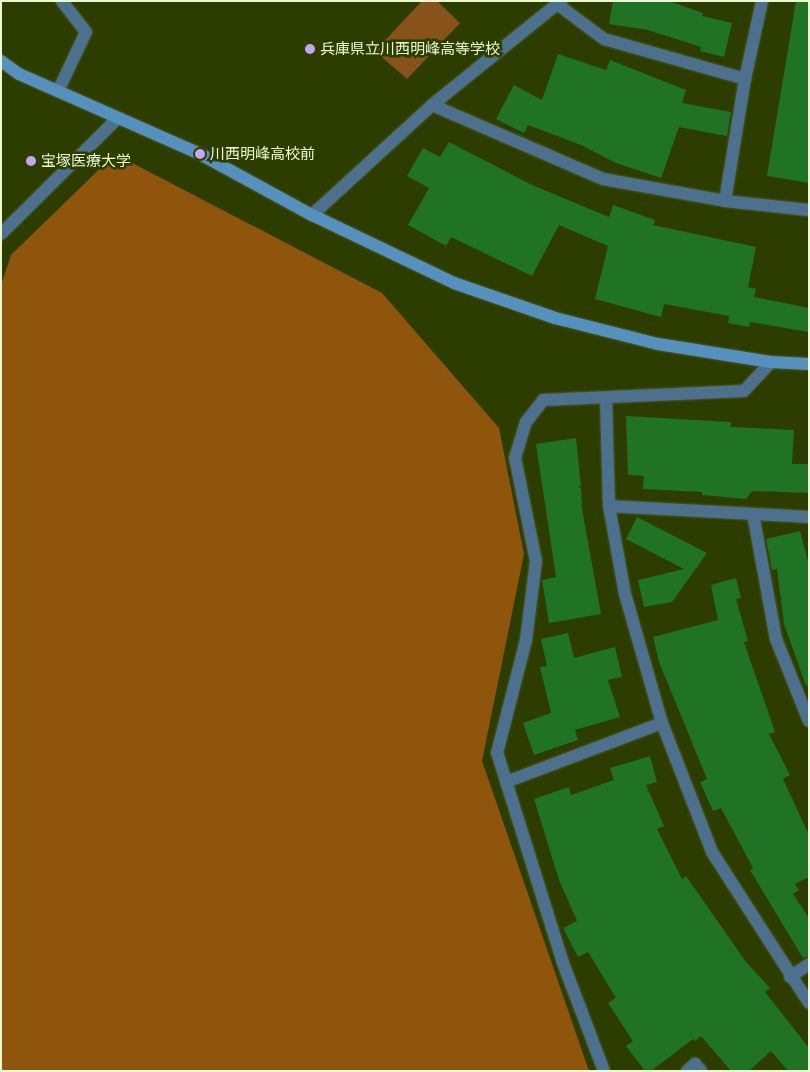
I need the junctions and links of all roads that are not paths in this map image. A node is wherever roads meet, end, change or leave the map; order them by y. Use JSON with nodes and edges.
{"nodes":[{"id":1,"x":62,"y":1,"type":"edge"},
{"id":2,"x":762,"y":1,"type":"edge"},
{"id":3,"x":559,"y":3,"type":"edge"},
{"id":4,"x":1,"y":61,"type":"edge"},
{"id":5,"x":745,"y":79,"type":"junction"},
{"id":6,"x":58,"y":91,"type":"junction"},
{"id":7,"x":432,"y":105,"type":"junction"},
{"id":8,"x":118,"y":118,"type":"junction"},
{"id":9,"x":725,"y":201,"type":"junction"},
{"id":10,"x":809,"y":210,"type":"edge"},
{"id":11,"x":312,"y":215,"type":"junction"},
{"id":12,"x":1,"y":234,"type":"edge"},
{"id":13,"x":771,"y":362,"type":"junction"},
{"id":14,"x":809,"y":364,"type":"edge"},
{"id":15,"x":606,"y":399,"type":"junction"},
{"id":16,"x":609,"y":506,"type":"junction"},
{"id":17,"x":753,"y":514,"type":"junction"},
{"id":18,"x":809,"y":517,"type":"edge"},
{"id":19,"x":809,"y":720,"type":"edge"},
{"id":20,"x":662,"y":723,"type":"junction"},
{"id":21,"x":506,"y":782,"type":"junction"},
{"id":22,"x":809,"y":964,"type":"edge"},
{"id":23,"x":790,"y":977,"type":"junction"},
{"id":24,"x":809,"y":1003,"type":"edge"},
{"id":25,"x":604,"y":1071,"type":"edge"},
{"id":26,"x":687,"y":1071,"type":"edge"},
{"id":27,"x":701,"y":1071,"type":"edge"}],
"edges":[{"from":1,"to":6,"type":"street"},
{"from":2,"to":5,"type":"street"},
{"from":3,"to":5,"type":"street"},
{"from":3,"to":7,"type":"street"},
{"from":4,"to":6,"type":"street"},
{"from":5,"to":9,"type":"street"},
{"from":6,"to":8,"type":"street"},
{"from":7,"to":9,"type":"street"},
{"from":7,"to":11,"type":"street"},
{"from":8,"to":11,"type":"street"},
{"from":8,"to":12,"type":"street"},
{"from":9,"to":10,"type":"street"},
{"from":11,"to":13,"type":"street"},
{"from":13,"to":14,"type":"street"},
{"from":13,"to":15,"type":"street"},
{"from":15,"to":16,"type":"street"},
{"from":15,"to":21,"type":"street"},
{"from":16,"to":17,"type":"street"},
{"from":16,"to":20,"type":"street"},
{"from":17,"to":18,"type":"street"},
{"from":17,"to":19,"type":"street"},
{"from":20,"to":21,"type":"street"},
{"from":20,"to":23,"type":"street"},
{"from":21,"to":25,"type":"street"},
{"from":22,"to":23,"type":"street"},
{"from":23,"to":24,"type":"street"},
{"from":26,"to":27,"type":"street"}]}
